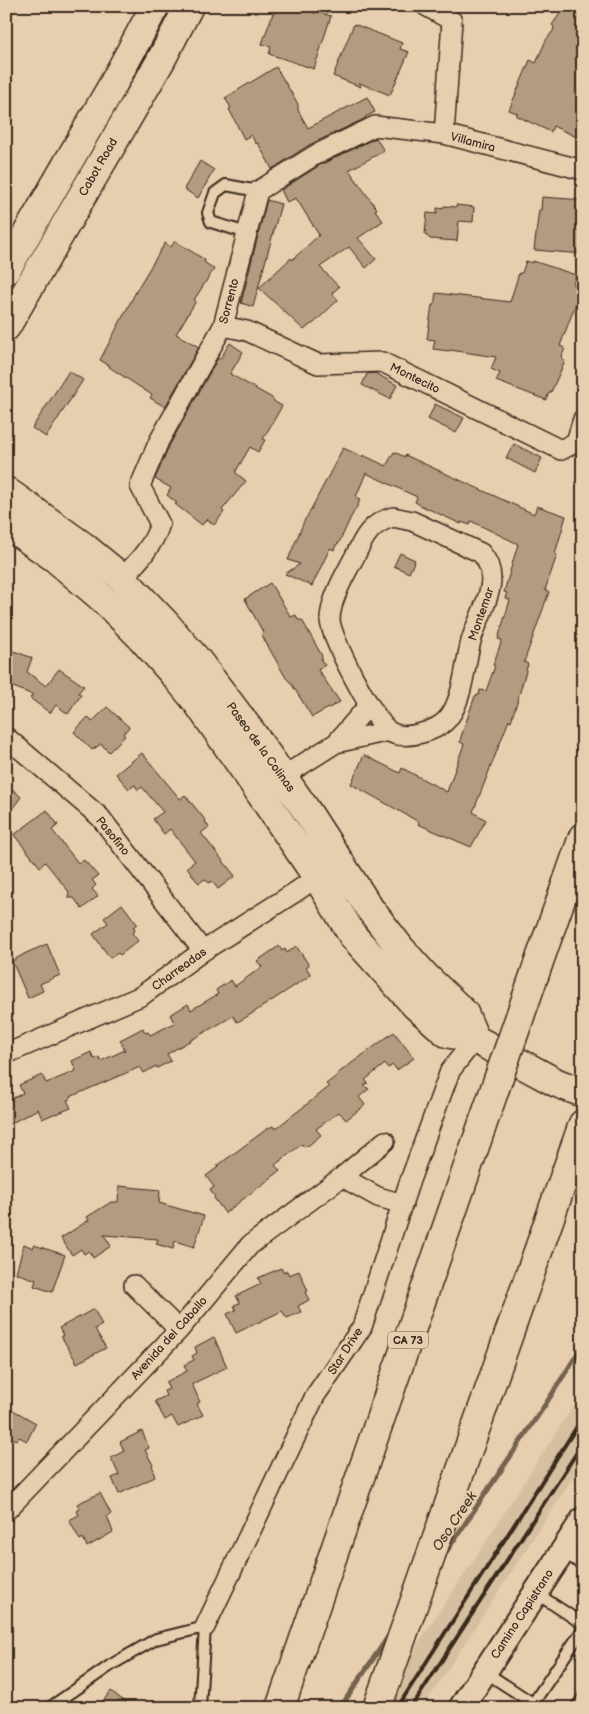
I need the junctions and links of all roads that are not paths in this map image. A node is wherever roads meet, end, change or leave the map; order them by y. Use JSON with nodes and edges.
{"nodes":[{"id":1,"x":155,"y":6,"type":"edge"},
{"id":2,"x":189,"y":6,"type":"edge"},
{"id":3,"x":430,"y":7,"type":"edge"},
{"id":4,"x":444,"y":134,"type":"junction"},
{"id":5,"x":583,"y":170,"type":"edge"},
{"id":6,"x":258,"y":191,"type":"junction"},
{"id":7,"x":247,"y":233,"type":"junction"},
{"id":8,"x":6,"y":270,"type":"edge"},
{"id":9,"x":224,"y":326,"type":"junction"},
{"id":10,"x":6,"y":328,"type":"edge"},
{"id":11,"x":583,"y":419,"type":"edge"},
{"id":12,"x":6,"y":491,"type":"edge"},
{"id":13,"x":6,"y":524,"type":"edge"},
{"id":14,"x":122,"y":578,"type":"junction"},
{"id":15,"x":198,"y":702,"type":"junction"},
{"id":16,"x":369,"y":705,"type":"junction"},
{"id":17,"x":389,"y":731,"type":"junction"},
{"id":18,"x":6,"y":737,"type":"edge"},
{"id":19,"x":336,"y":743,"type":"junction"},
{"id":20,"x":282,"y":777,"type":"junction"},
{"id":21,"x":583,"y":837,"type":"edge"},
{"id":22,"x":339,"y":862,"type":"junction"},
{"id":23,"x":317,"y":877,"type":"junction"},
{"id":24,"x":203,"y":951,"type":"junction"},
{"id":25,"x":475,"y":1039,"type":"junction"},
{"id":26,"x":6,"y":1054,"type":"edge"},
{"id":27,"x":583,"y":1093,"type":"edge"},
{"id":28,"x":583,"y":1124,"type":"edge"},
{"id":29,"x":385,"y":1141,"type":"dead end"},
{"id":30,"x":342,"y":1178,"type":"junction"},
{"id":31,"x":403,"y":1204,"type":"junction"},
{"id":32,"x":134,"y":1285,"type":"dead end"},
{"id":33,"x":179,"y":1330,"type":"junction"},
{"id":34,"x":6,"y":1511,"type":"edge"},
{"id":35,"x":583,"y":1520,"type":"edge"},
{"id":36,"x":562,"y":1552,"type":"junction"},
{"id":37,"x":583,"y":1565,"type":"edge"},
{"id":38,"x":536,"y":1593,"type":"junction"},
{"id":39,"x":583,"y":1624,"type":"edge"},
{"id":40,"x":206,"y":1627,"type":"junction"},
{"id":41,"x":583,"y":1628,"type":"edge"},
{"id":42,"x":485,"y":1672,"type":"junction"},
{"id":43,"x":583,"y":1698,"type":"edge"},
{"id":44,"x":534,"y":1705,"type":"edge"},
{"id":45,"x":49,"y":1708,"type":"edge"},
{"id":46,"x":200,"y":1708,"type":"edge"},
{"id":47,"x":280,"y":1708,"type":"edge"},
{"id":48,"x":377,"y":1708,"type":"edge"},
{"id":49,"x":461,"y":1708,"type":"edge"},
{"id":50,"x":576,"y":1708,"type":"edge"}],
"edges":[{"from":1,"to":8,"type":"main road"},
{"from":2,"to":10,"type":"main road","name":"Cabot Road"},
{"from":3,"to":4,"type":"street","name":"Villamira"},
{"from":4,"to":5,"type":"street","name":"Villamira"},
{"from":4,"to":6,"type":"street"},
{"from":6,"to":7,"type":"street","name":"Sorrento"},
{"from":6,"to":7,"type":"lane"},
{"from":7,"to":9,"type":"street","name":"Sorrento"},
{"from":9,"to":11,"type":"street","name":"Montecito"},
{"from":9,"to":14,"type":"street","name":"Sorrento"},
{"from":12,"to":14,"type":"main road","name":"Paseo de la Colinas"},
{"from":13,"to":15,"type":"main road","name":"Paseo de la Colinas"},
{"from":14,"to":20,"type":"main road","name":"Paseo de la Colinas"},
{"from":15,"to":20,"type":"main road"},
{"from":15,"to":23,"type":"main road","name":"Paseo de la Colinas"},
{"from":16,"to":17,"type":"street","name":"Montemar"},
{"from":16,"to":17,"type":"street","name":"Montemar"},
{"from":16,"to":19,"type":"street"},
{"from":17,"to":19,"type":"street"},
{"from":18,"to":24,"type":"street","name":"Pasofino"},
{"from":19,"to":20,"type":"street"},
{"from":20,"to":22,"type":"main road","name":"Paseo de la Colinas"},
{"from":21,"to":47,"type":"main road","number":"CA 73","bridge":true},
{"from":22,"to":23,"type":"street","name":"Charreadas"},
{"from":22,"to":25,"type":"main road","name":"Paseo de la Colinas"},
{"from":23,"to":24,"type":"street","name":"Charreadas"},
{"from":23,"to":25,"type":"main road","name":"Paseo de la Colinas"},
{"from":24,"to":26,"type":"street","name":"Charreadas"},
{"from":25,"to":27,"type":"main road","name":"Paseo de la Colinas"},
{"from":25,"to":31,"type":"street","name":"Star Drive"},
{"from":28,"to":48,"type":"main road"},
{"from":29,"to":30,"type":"street","name":"Avenida del Caballo"},
{"from":30,"to":31,"type":"street"},
{"from":30,"to":33,"type":"street","name":"Avenida del Caballo"},
{"from":31,"to":40,"type":"street","name":"Star Drive"},
{"from":32,"to":33,"type":"street"},
{"from":33,"to":34,"type":"street","name":"Avenida del Caballo"},
{"from":35,"to":36,"type":"street","name":"Camino Capistrano"},
{"from":36,"to":37,"type":"lane"},
{"from":36,"to":38,"type":"street","name":"Camino Capistrano"},
{"from":38,"to":39,"type":"lane"},
{"from":38,"to":42,"type":"street","name":"Camino Capistrano"},
{"from":40,"to":45,"type":"lane"},
{"from":40,"to":46,"type":"lane"},
{"from":41,"to":44,"type":"lane"},
{"from":42,"to":44,"type":"lane"},
{"from":42,"to":49,"type":"street","name":"Camino Capistrano"},
{"from":43,"to":50,"type":"lane"}]}
